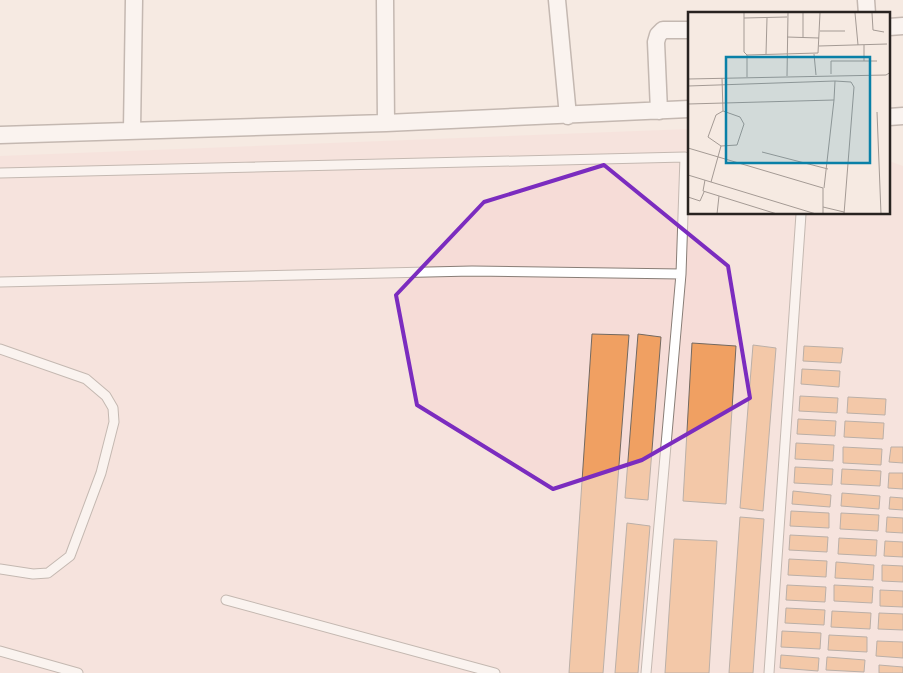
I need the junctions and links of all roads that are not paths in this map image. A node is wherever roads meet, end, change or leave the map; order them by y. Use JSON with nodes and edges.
{"nodes":[{"id":1,"x":134,"y":0,"type":"edge"},
{"id":2,"x":385,"y":0,"type":"edge"},
{"id":3,"x":557,"y":0,"type":"edge"},
{"id":4,"x":903,"y":26,"type":"edge"},
{"id":5,"x":890,"y":27,"type":"edge"},
{"id":6,"x":688,"y":30,"type":"edge"},
{"id":7,"x":688,"y":109,"type":"edge"},
{"id":8,"x":659,"y":111,"type":"junction"},
{"id":9,"x":568,"y":116,"type":"junction"},
{"id":10,"x":903,"y":116,"type":"edge"},
{"id":11,"x":890,"y":117,"type":"edge"},
{"id":12,"x":386,"y":123,"type":"junction"},
{"id":13,"x":132,"y":130,"type":"junction"},
{"id":14,"x":0,"y":135,"type":"edge"},
{"id":15,"x":687,"y":157,"type":"edge"},
{"id":16,"x":0,"y":174,"type":"edge"},
{"id":17,"x":802,"y":215,"type":"edge"},
{"id":18,"x":681,"y":274,"type":"junction"},
{"id":19,"x":0,"y":282,"type":"edge"},
{"id":20,"x":0,"y":349,"type":"edge"},
{"id":21,"x":0,"y":569,"type":"edge"},
{"id":22,"x":226,"y":600,"type":"dead end"},
{"id":23,"x":0,"y":651,"type":"edge"},
{"id":24,"x":78,"y":673,"type":"edge"},
{"id":25,"x":494,"y":673,"type":"edge"},
{"id":26,"x":646,"y":673,"type":"edge"},
{"id":27,"x":769,"y":673,"type":"edge"}],
"edges":[{"from":1,"to":13,"type":"street"},
{"from":2,"to":12,"type":"street"},
{"from":3,"to":9,"type":"street"},
{"from":4,"to":5,"type":"street"},
{"from":6,"to":8,"type":"street"},
{"from":7,"to":8,"type":"street"},
{"from":8,"to":9,"type":"street"},
{"from":9,"to":12,"type":"street"},
{"from":10,"to":11,"type":"street"},
{"from":12,"to":13,"type":"street"},
{"from":13,"to":14,"type":"street"},
{"from":15,"to":16,"type":"lane"},
{"from":15,"to":18,"type":"lane"},
{"from":17,"to":27,"type":"lane"},
{"from":18,"to":19,"type":"lane"},
{"from":18,"to":26,"type":"lane"},
{"from":20,"to":21,"type":"lane"},
{"from":22,"to":25,"type":"lane"},
{"from":23,"to":24,"type":"lane"}]}
